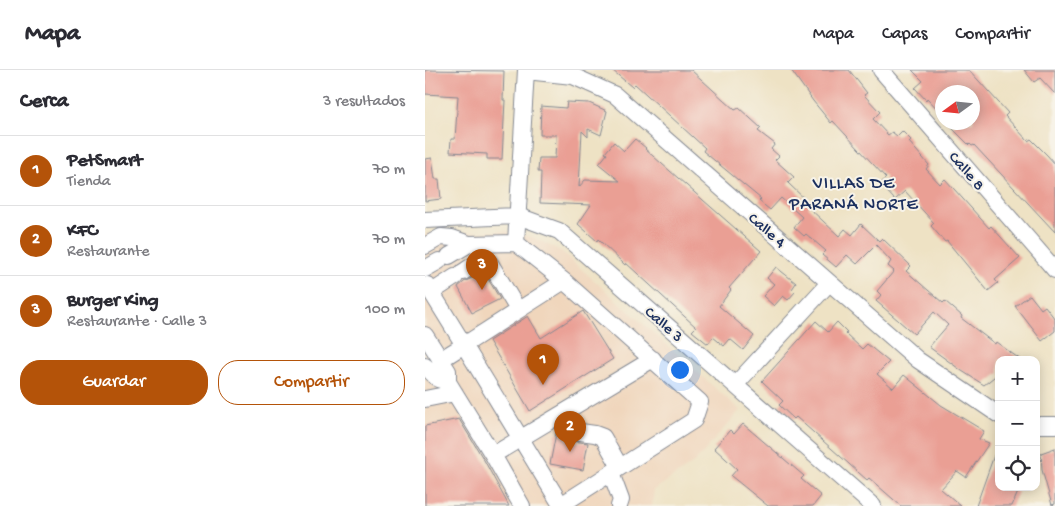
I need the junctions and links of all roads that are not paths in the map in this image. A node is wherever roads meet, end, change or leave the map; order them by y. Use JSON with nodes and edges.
{"nodes":[{"id":1,"x":526,"y":70,"type":"edge"},
{"id":2,"x":881,"y":70,"type":"edge"},
{"id":3,"x":519,"y":216,"type":"junction"},
{"id":4,"x":425,"y":220,"type":"edge"},
{"id":5,"x":516,"y":243,"type":"junction"},
{"id":6,"x":469,"y":244,"type":"junction"},
{"id":7,"x":425,"y":246,"type":"edge"},
{"id":8,"x":1055,"y":270,"type":"edge"},
{"id":9,"x":432,"y":276,"type":"edge"},
{"id":10,"x":564,"y":281,"type":"junction"},
{"id":11,"x":829,"y":283,"type":"junction"},
{"id":12,"x":518,"y":310,"type":"junction"},
{"id":13,"x":425,"y":335,"type":"edge"},
{"id":14,"x":464,"y":345,"type":"junction"},
{"id":15,"x":441,"y":360,"type":"junction"},
{"id":16,"x":653,"y":360,"type":"junction"},
{"id":17,"x":425,"y":366,"type":"edge"},
{"id":18,"x":736,"y":384,"type":"junction"},
{"id":19,"x":452,"y":387,"type":"junction"},
{"id":20,"x":425,"y":399,"type":"edge"},
{"id":21,"x":995,"y":412,"type":"edge"},
{"id":22,"x":1040,"y":425,"type":"edge"},
{"id":23,"x":1055,"y":425,"type":"edge"},
{"id":24,"x":543,"y":426,"type":"junction"},
{"id":25,"x":521,"y":439,"type":"junction"},
{"id":26,"x":493,"y":455,"type":"junction"},
{"id":27,"x":616,"y":470,"type":"junction"},
{"id":28,"x":522,"y":506,"type":"edge"},
{"id":29,"x":561,"y":506,"type":"edge"},
{"id":30,"x":619,"y":506,"type":"edge"},
{"id":31,"x":873,"y":506,"type":"edge"}],
"edges":[{"from":1,"to":3,"type":"street"},
{"from":1,"to":11,"type":"street","name":"Calle 4"},
{"from":2,"to":8,"type":"street","name":"Calle 8"},
{"from":3,"to":4,"type":"street","name":"Calle 3"},
{"from":3,"to":5,"type":"street"},
{"from":3,"to":18,"type":"street","name":"Calle 3"},
{"from":5,"to":6,"type":"street"},
{"from":5,"to":10,"type":"street"},
{"from":6,"to":7,"type":"street"},
{"from":6,"to":9,"type":"street"},
{"from":9,"to":12,"type":"street"},
{"from":9,"to":14,"type":"street"},
{"from":10,"to":12,"type":"street"},
{"from":10,"to":16,"type":"street"},
{"from":11,"to":18,"type":"street"},
{"from":11,"to":21,"type":"street","name":"Calle 4"},
{"from":12,"to":14,"type":"street"},
{"from":13,"to":15,"type":"street"},
{"from":14,"to":15,"type":"street"},
{"from":14,"to":25,"type":"street"},
{"from":15,"to":19,"type":"street"},
{"from":16,"to":24,"type":"street"},
{"from":16,"to":27,"type":"street"},
{"from":17,"to":19,"type":"street"},
{"from":18,"to":31,"type":"street","name":"Calle 3"},
{"from":19,"to":20,"type":"street"},
{"from":19,"to":26,"type":"street"},
{"from":22,"to":23,"type":"street"},
{"from":24,"to":25,"type":"street"},
{"from":24,"to":27,"type":"street"},
{"from":25,"to":26,"type":"street"},
{"from":25,"to":29,"type":"street"},
{"from":26,"to":28,"type":"street"},
{"from":27,"to":29,"type":"street"},
{"from":27,"to":30,"type":"street"}]}
